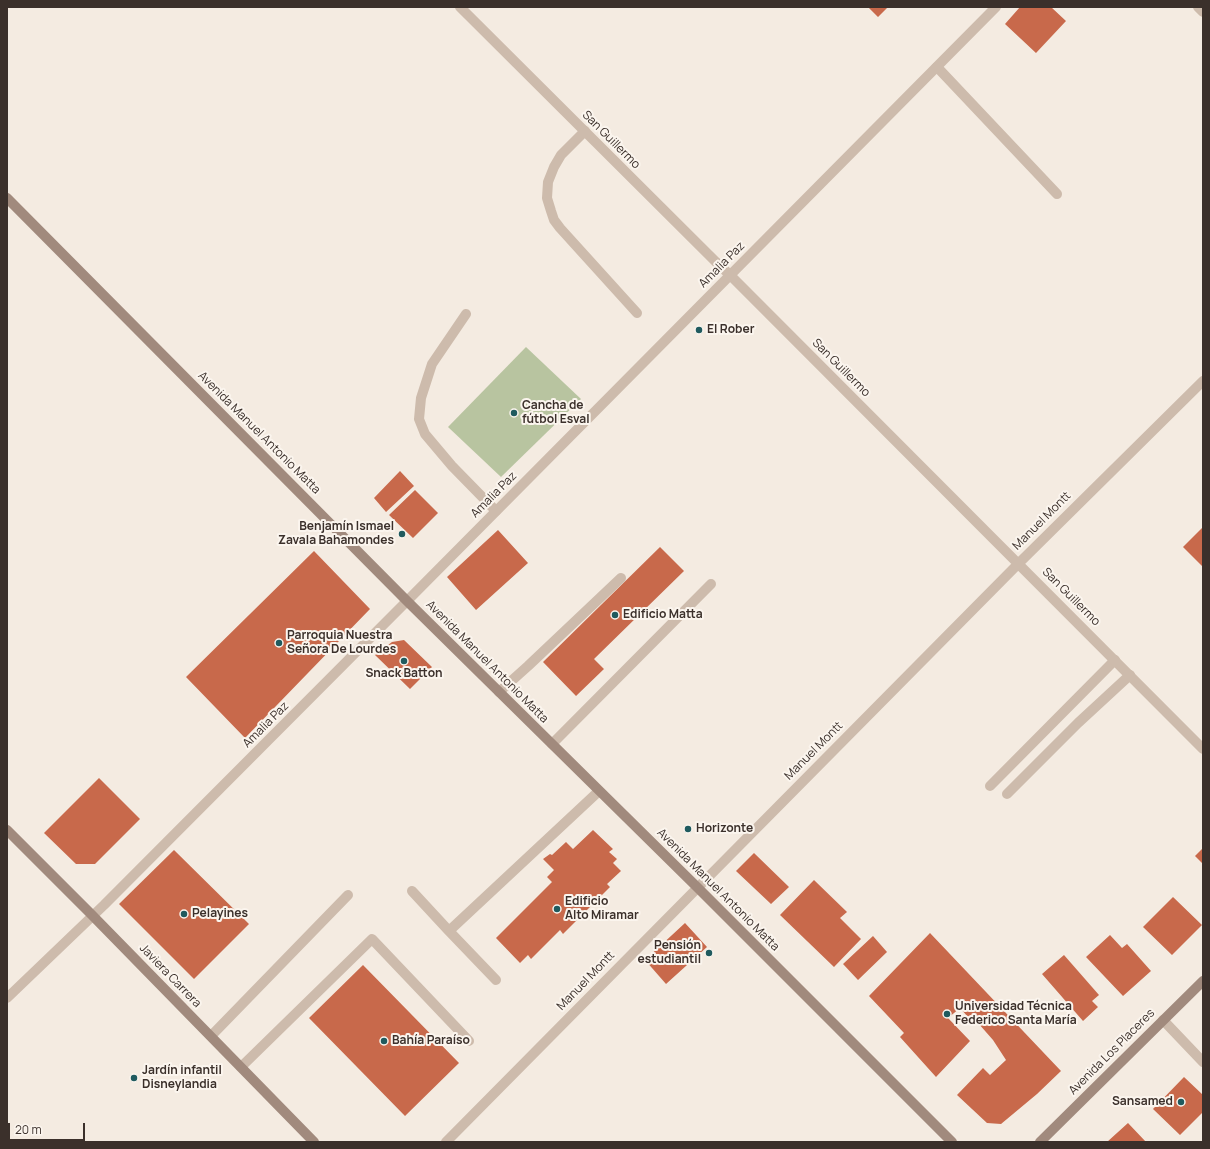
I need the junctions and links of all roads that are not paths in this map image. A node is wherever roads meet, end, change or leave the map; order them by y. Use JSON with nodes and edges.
{"nodes":[{"id":1,"x":460,"y":7,"type":"edge"},
{"id":2,"x":996,"y":7,"type":"edge"},
{"id":3,"x":1198,"y":7,"type":"edge"},
{"id":4,"x":1203,"y":12,"type":"edge"},
{"id":5,"x":936,"y":67,"type":"junction"},
{"id":6,"x":585,"y":131,"type":"junction"},
{"id":7,"x":1057,"y":194,"type":"dead end"},
{"id":8,"x":7,"y":198,"type":"edge"},
{"id":9,"x":730,"y":275,"type":"junction"},
{"id":10,"x":637,"y":313,"type":"dead end"},
{"id":11,"x":466,"y":314,"type":"dead end"},
{"id":12,"x":1203,"y":381,"type":"edge"},
{"id":13,"x":496,"y":511,"type":"junction"},
{"id":14,"x":1018,"y":563,"type":"junction"},
{"id":15,"x":621,"y":578,"type":"dead end"},
{"id":16,"x":711,"y":584,"type":"dead end"},
{"id":17,"x":407,"y":601,"type":"junction"},
{"id":18,"x":1115,"y":660,"type":"junction"},
{"id":19,"x":1130,"y":675,"type":"junction"},
{"id":20,"x":499,"y":692,"type":"junction"},
{"id":21,"x":552,"y":744,"type":"junction"},
{"id":22,"x":1203,"y":749,"type":"edge"},
{"id":23,"x":990,"y":786,"type":"dead end"},
{"id":24,"x":599,"y":791,"type":"junction"},
{"id":25,"x":1007,"y":794,"type":"dead end"},
{"id":26,"x":7,"y":830,"type":"edge"},
{"id":27,"x":697,"y":887,"type":"junction"},
{"id":28,"x":412,"y":891,"type":"dead end"},
{"id":29,"x":348,"y":895,"type":"dead end"},
{"id":30,"x":92,"y":915,"type":"junction"},
{"id":31,"x":450,"y":931,"type":"junction"},
{"id":32,"x":496,"y":980,"type":"dead end"},
{"id":33,"x":1203,"y":981,"type":"edge"},
{"id":34,"x":7,"y":998,"type":"edge"},
{"id":35,"x":1163,"y":1020,"type":"junction"},
{"id":36,"x":211,"y":1036,"type":"junction"},
{"id":37,"x":468,"y":1041,"type":"dead end"},
{"id":38,"x":1203,"y":1062,"type":"edge"},
{"id":39,"x":241,"y":1067,"type":"junction"},
{"id":40,"x":314,"y":1142,"type":"edge"},
{"id":41,"x":446,"y":1142,"type":"edge"},
{"id":42,"x":952,"y":1142,"type":"edge"},
{"id":43,"x":1040,"y":1142,"type":"edge"}],
"edges":[{"from":1,"to":6,"type":"street","name":"San Guillermo"},
{"from":2,"to":5,"type":"street","name":"Amalia Paz"},
{"from":3,"to":4,"type":"street"},
{"from":5,"to":7,"type":"street"},
{"from":5,"to":9,"type":"street","name":"Amalia Paz"},
{"from":6,"to":9,"type":"street","name":"San Guillermo"},
{"from":6,"to":10,"type":"street"},
{"from":8,"to":17,"type":"main road","name":"Avenida Manuel Antonio Matta"},
{"from":9,"to":13,"type":"street","name":"Amalia Paz"},
{"from":9,"to":14,"type":"street","name":"San Guillermo"},
{"from":11,"to":13,"type":"street"},
{"from":12,"to":14,"type":"street","name":"Manuel Montt"},
{"from":13,"to":17,"type":"street","name":"Amalia Paz"},
{"from":14,"to":18,"type":"street","name":"San Guillermo"},
{"from":14,"to":27,"type":"street","name":"Manuel Montt"},
{"from":15,"to":20,"type":"street"},
{"from":16,"to":21,"type":"street"},
{"from":17,"to":20,"type":"main road","name":"Avenida Manuel Antonio Matta"},
{"from":17,"to":30,"type":"street","name":"Amalia Paz"},
{"from":18,"to":19,"type":"street","name":"San Guillermo"},
{"from":18,"to":23,"type":"street"},
{"from":19,"to":22,"type":"street","name":"San Guillermo"},
{"from":19,"to":25,"type":"street"},
{"from":20,"to":21,"type":"main road","name":"Avenida Manuel Antonio Matta"},
{"from":21,"to":24,"type":"main road","name":"Avenida Manuel Antonio Matta"},
{"from":24,"to":27,"type":"main road","name":"Avenida Manuel Antonio Matta"},
{"from":24,"to":31,"type":"street"},
{"from":26,"to":30,"type":"main road","name":"Javiera Carrera"},
{"from":27,"to":41,"type":"street","name":"Manuel Montt"},
{"from":27,"to":42,"type":"main road","name":"Avenida Manuel Antonio Matta"},
{"from":28,"to":31,"type":"street"},
{"from":29,"to":36,"type":"street"},
{"from":30,"to":34,"type":"street","name":"Amalia Paz"},
{"from":30,"to":36,"type":"main road","name":"Javiera Carrera"},
{"from":31,"to":32,"type":"street"},
{"from":33,"to":35,"type":"main road","name":"Avenida Los Placeres"},
{"from":35,"to":38,"type":"street"},
{"from":35,"to":43,"type":"main road","name":"Avenida Los Placeres"},
{"from":36,"to":39,"type":"main road","name":"Javiera Carrera"},
{"from":37,"to":39,"type":"street"},
{"from":39,"to":40,"type":"main road","name":"Javiera Carrera"}]}
